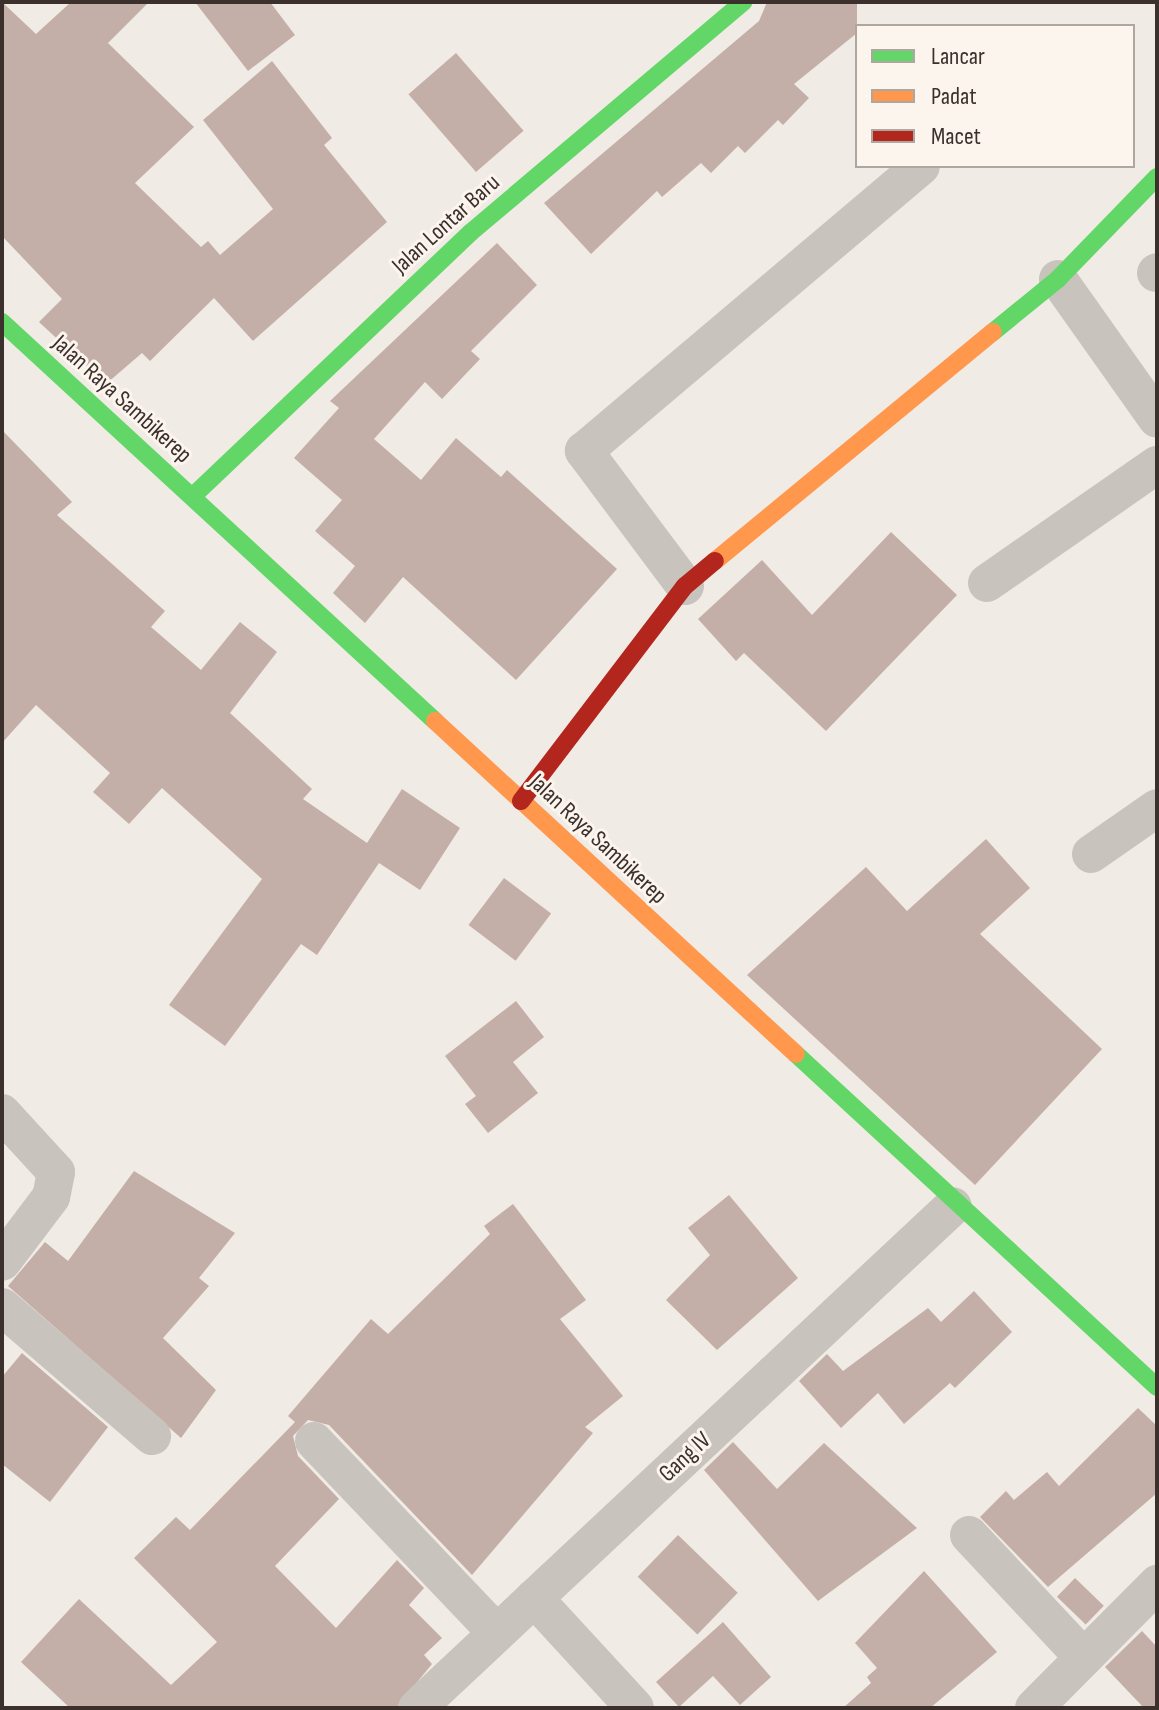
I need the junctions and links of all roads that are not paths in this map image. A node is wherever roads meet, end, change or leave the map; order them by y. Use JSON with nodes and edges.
{"nodes":[{"id":1,"x":743,"y":2,"type":"edge"},
{"id":2,"x":919,"y":168,"type":"edge"},
{"id":3,"x":1157,"y":177,"type":"edge"},
{"id":4,"x":1058,"y":279,"type":"junction"},
{"id":5,"x":4,"y":326,"type":"edge"},
{"id":6,"x":1157,"y":419,"type":"edge"},
{"id":7,"x":1157,"y":465,"type":"edge"},
{"id":8,"x":193,"y":496,"type":"junction"},
{"id":9,"x":987,"y":583,"type":"dead end"},
{"id":10,"x":685,"y":586,"type":"junction"},
{"id":11,"x":521,"y":801,"type":"junction"},
{"id":12,"x":1157,"y":808,"type":"edge"},
{"id":13,"x":1091,"y":854,"type":"dead end"},
{"id":14,"x":2,"y":1113,"type":"edge"},
{"id":15,"x":953,"y":1206,"type":"junction"},
{"id":16,"x":2,"y":1262,"type":"edge"},
{"id":17,"x":2,"y":1307,"type":"edge"},
{"id":18,"x":1157,"y":1387,"type":"edge"},
{"id":19,"x":152,"y":1436,"type":"dead end"},
{"id":20,"x":314,"y":1441,"type":"dead end"},
{"id":21,"x":969,"y":1535,"type":"dead end"},
{"id":22,"x":1157,"y":1584,"type":"edge"},
{"id":23,"x":534,"y":1598,"type":"junction"},
{"id":24,"x":497,"y":1633,"type":"junction"},
{"id":25,"x":1084,"y":1658,"type":"junction"},
{"id":26,"x":417,"y":1708,"type":"edge"},
{"id":27,"x":635,"y":1708,"type":"edge"},
{"id":28,"x":1034,"y":1708,"type":"edge"}],
"edges":[{"from":1,"to":8,"type":"street","name":"Jalan Lontar Baru"},
{"from":2,"to":10,"type":"street"},
{"from":3,"to":4,"type":"street"},
{"from":4,"to":6,"type":"street"},
{"from":4,"to":10,"type":"street"},
{"from":5,"to":8,"type":"street","name":"Jalan Raya Sambikerep"},
{"from":7,"to":9,"type":"street"},
{"from":8,"to":11,"type":"street","name":"Jalan Raya Sambikerep"},
{"from":10,"to":11,"type":"street"},
{"from":11,"to":15,"type":"street","name":"Jalan Raya Sambikerep"},
{"from":12,"to":13,"type":"street"},
{"from":14,"to":16,"type":"street"},
{"from":15,"to":18,"type":"street","name":"Jalan Raya Sambikerep"},
{"from":15,"to":23,"type":"street","name":"Gang IV"},
{"from":17,"to":19,"type":"street"},
{"from":20,"to":24,"type":"street"},
{"from":21,"to":25,"type":"street"},
{"from":22,"to":25,"type":"street"},
{"from":23,"to":24,"type":"street","name":"Gang IV"},
{"from":23,"to":27,"type":"street"},
{"from":24,"to":26,"type":"street","name":"Gang IV"},
{"from":25,"to":28,"type":"street"}]}
